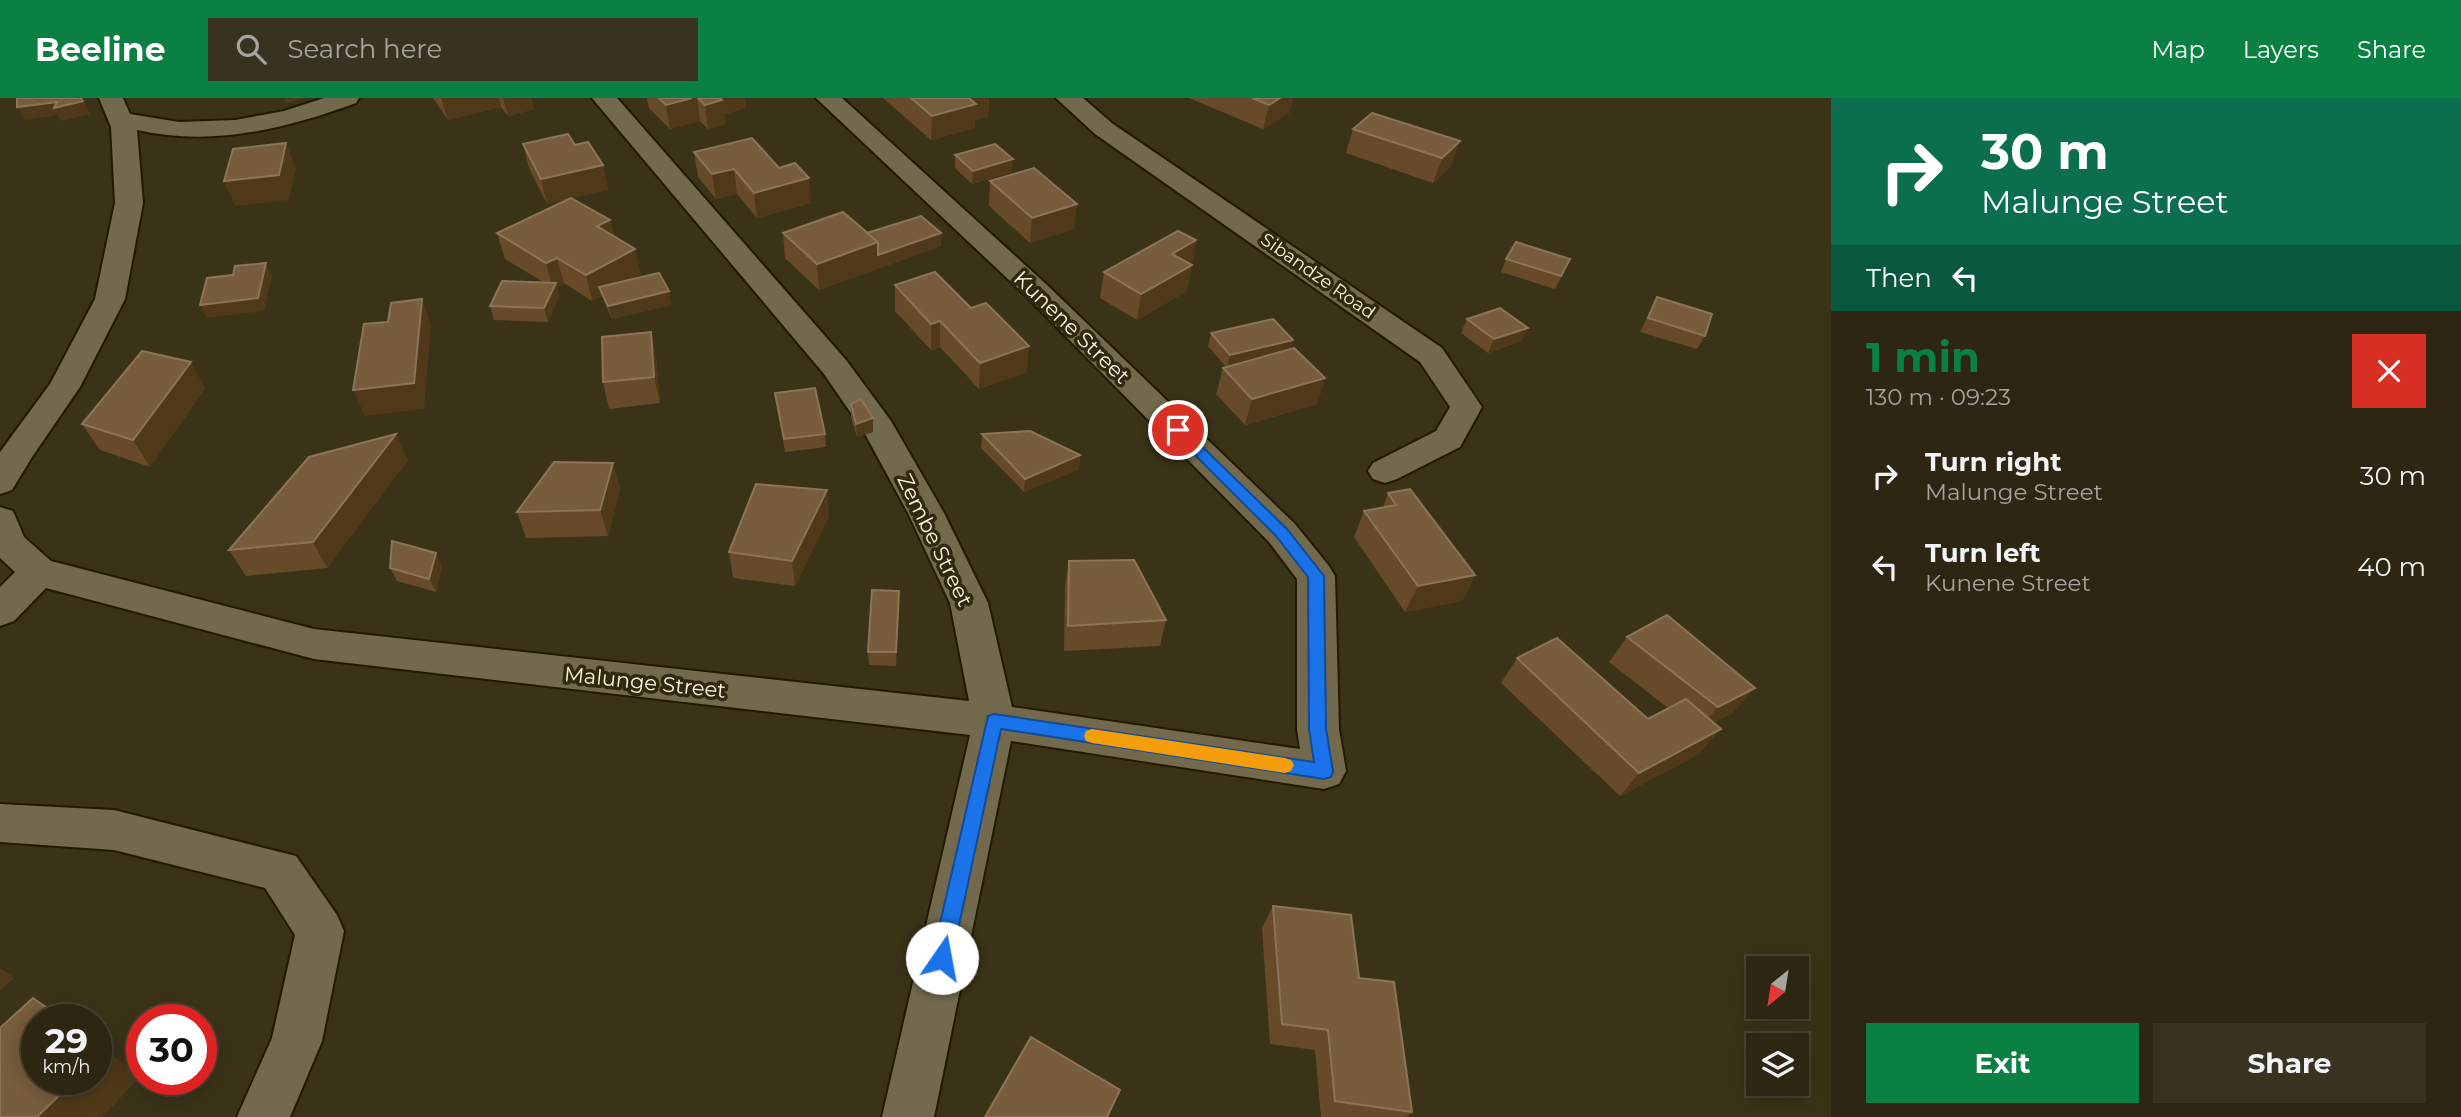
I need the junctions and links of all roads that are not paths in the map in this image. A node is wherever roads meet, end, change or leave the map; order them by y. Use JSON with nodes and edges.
{"nodes":[{"id":1,"x":347,"y":98,"type":"edge"},
{"id":2,"x":604,"y":98,"type":"edge"},
{"id":3,"x":828,"y":98,"type":"edge"},
{"id":4,"x":1068,"y":98,"type":"edge"},
{"id":5,"x":115,"y":108,"type":"edge"},
{"id":6,"x":1385,"y":471,"type":"dead end"},
{"id":7,"x":0,"y":482,"type":"edge"},
{"id":8,"x":0,"y":520,"type":"edge"},
{"id":9,"x":39,"y":572,"type":"junction"},
{"id":10,"x":0,"y":611,"type":"edge"},
{"id":11,"x":994,"y":721,"type":"junction"},
{"id":12,"x":1324,"y":771,"type":"joint"},
{"id":13,"x":0,"y":823,"type":"edge"},
{"id":14,"x":262,"y":1117,"type":"edge"},
{"id":15,"x":908,"y":1117,"type":"edge"}],
"edges":[{"from":1,"to":5,"type":"street"},
{"from":2,"to":11,"type":"street","name":"Zembe Street"},
{"from":3,"to":12,"type":"street","name":"Kunene Street"},
{"from":4,"to":6,"type":"street","name":"Sibandze Road"},
{"from":5,"to":7,"type":"street"},
{"from":8,"to":9,"type":"street","name":"Malunge Street"},
{"from":9,"to":10,"type":"street"},
{"from":9,"to":11,"type":"street","name":"Malunge Street"},
{"from":11,"to":12,"type":"street","name":"Malunge Street"},
{"from":11,"to":15,"type":"street","name":"Zembe Street"},
{"from":13,"to":14,"type":"street"}]}
